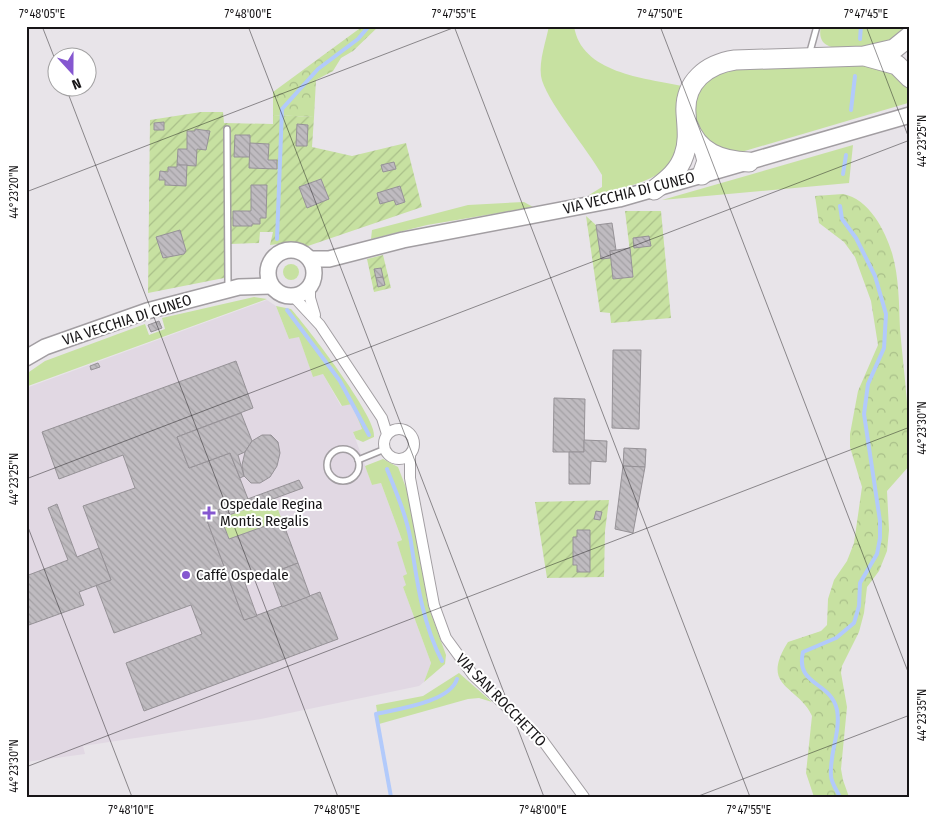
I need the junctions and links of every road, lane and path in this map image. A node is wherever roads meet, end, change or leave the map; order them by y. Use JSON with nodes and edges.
{"nodes":[{"id":1,"x":817,"y":26,"type":"edge"},
{"id":2,"x":910,"y":36,"type":"edge"},
{"id":3,"x":864,"y":56,"type":"junction"},
{"id":4,"x":809,"y":57,"type":"junction"},
{"id":5,"x":910,"y":78,"type":"edge"},
{"id":6,"x":910,"y":115,"type":"edge"},
{"id":7,"x":687,"y":124,"type":"junction"},
{"id":8,"x":227,"y":130,"type":"dead end"},
{"id":9,"x":704,"y":150,"type":"junction"},
{"id":10,"x":684,"y":156,"type":"junction"},
{"id":11,"x":749,"y":162,"type":"junction"},
{"id":12,"x":701,"y":176,"type":"junction"},
{"id":13,"x":654,"y":190,"type":"junction"},
{"id":14,"x":312,"y":266,"type":"junction"},
{"id":15,"x":269,"y":278,"type":"junction"},
{"id":16,"x":310,"y":287,"type":"junction"},
{"id":17,"x":234,"y":288,"type":"junction"},
{"id":18,"x":293,"y":296,"type":"junction"},
{"id":19,"x":320,"y":325,"type":"junction"},
{"id":20,"x":45,"y":347,"type":"junction"},
{"id":21,"x":26,"y":351,"type":"edge"},
{"id":22,"x":26,"y":358,"type":"edge"},
{"id":23,"x":382,"y":418,"type":"junction"},
{"id":24,"x":398,"y":428,"type":"junction"},
{"id":25,"x":388,"y":434,"type":"junction"},
{"id":26,"x":385,"y":449,"type":"junction"},
{"id":27,"x":410,"y":455,"type":"junction"},
{"id":28,"x":396,"y":459,"type":"junction"},
{"id":29,"x":358,"y":460,"type":"junction"},
{"id":30,"x":410,"y":478,"type":"junction"},
{"id":31,"x":584,"y":797,"type":"edge"}],
"edges":[{"from":1,"to":4,"type":"lane"},
{"from":2,"to":3,"type":"highway"},
{"from":3,"to":4,"type":"highway"},
{"from":3,"to":5,"type":"highway"},
{"from":4,"to":7,"type":"highway"},
{"from":6,"to":11,"type":"street","name":"VIA VECCHIA DI CUNEO"},
{"from":7,"to":9,"type":"highway"},
{"from":7,"to":10,"type":"highway"},
{"from":8,"to":17,"type":"lane"},
{"from":9,"to":11,"type":"highway"},
{"from":9,"to":12,"type":"highway"},
{"from":10,"to":12,"type":"highway"},
{"from":10,"to":13,"type":"highway"},
{"from":11,"to":12,"type":"street","name":"VIA VECCHIA DI CUNEO"},
{"from":12,"to":13,"type":"street","name":"VIA VECCHIA DI CUNEO"},
{"from":13,"to":14,"type":"street","name":"VIA VECCHIA DI CUNEO"},
{"from":14,"to":15,"type":"street","name":"VIA VECCHIA DI CUNEO"},
{"from":14,"to":16,"type":"street"},
{"from":15,"to":17,"type":"street","name":"VIA VECCHIA DI CUNEO"},
{"from":15,"to":18,"type":"street"},
{"from":16,"to":18,"type":"street"},
{"from":16,"to":19,"type":"street","name":"VIA SAN ROCCHETTO"},
{"from":17,"to":20,"type":"street","name":"VIA VECCHIA DI CUNEO"},
{"from":18,"to":19,"type":"street","name":"VIA SAN ROCCHETTO"},
{"from":19,"to":23,"type":"street","name":"VIA SAN ROCCHETTO"},
{"from":20,"to":21,"type":"street","name":"VIA VECCHIA DI CUNEO"},
{"from":20,"to":22,"type":"street","name":"VIA VECCHIA DI CUNEO"},
{"from":23,"to":24,"type":"street","name":"VIA SAN ROCCHETTO"},
{"from":23,"to":25,"type":"street","name":"VIA SAN ROCCHETTO"},
{"from":24,"to":25,"type":"street"},
{"from":24,"to":27,"type":"street","name":"VIA SAN ROCCHETTO"},
{"from":25,"to":26,"type":"street"},
{"from":26,"to":28,"type":"street","name":"VIA SAN ROCCHETTO"},
{"from":26,"to":29,"type":"lane"},
{"from":27,"to":28,"type":"street"},
{"from":27,"to":30,"type":"street","name":"VIA SAN ROCCHETTO"},
{"from":28,"to":30,"type":"street","name":"VIA SAN ROCCHETTO"},
{"from":29,"to":29,"type":"lane"},
{"from":30,"to":31,"type":"street","name":"VIA SAN ROCCHETTO"}]}
